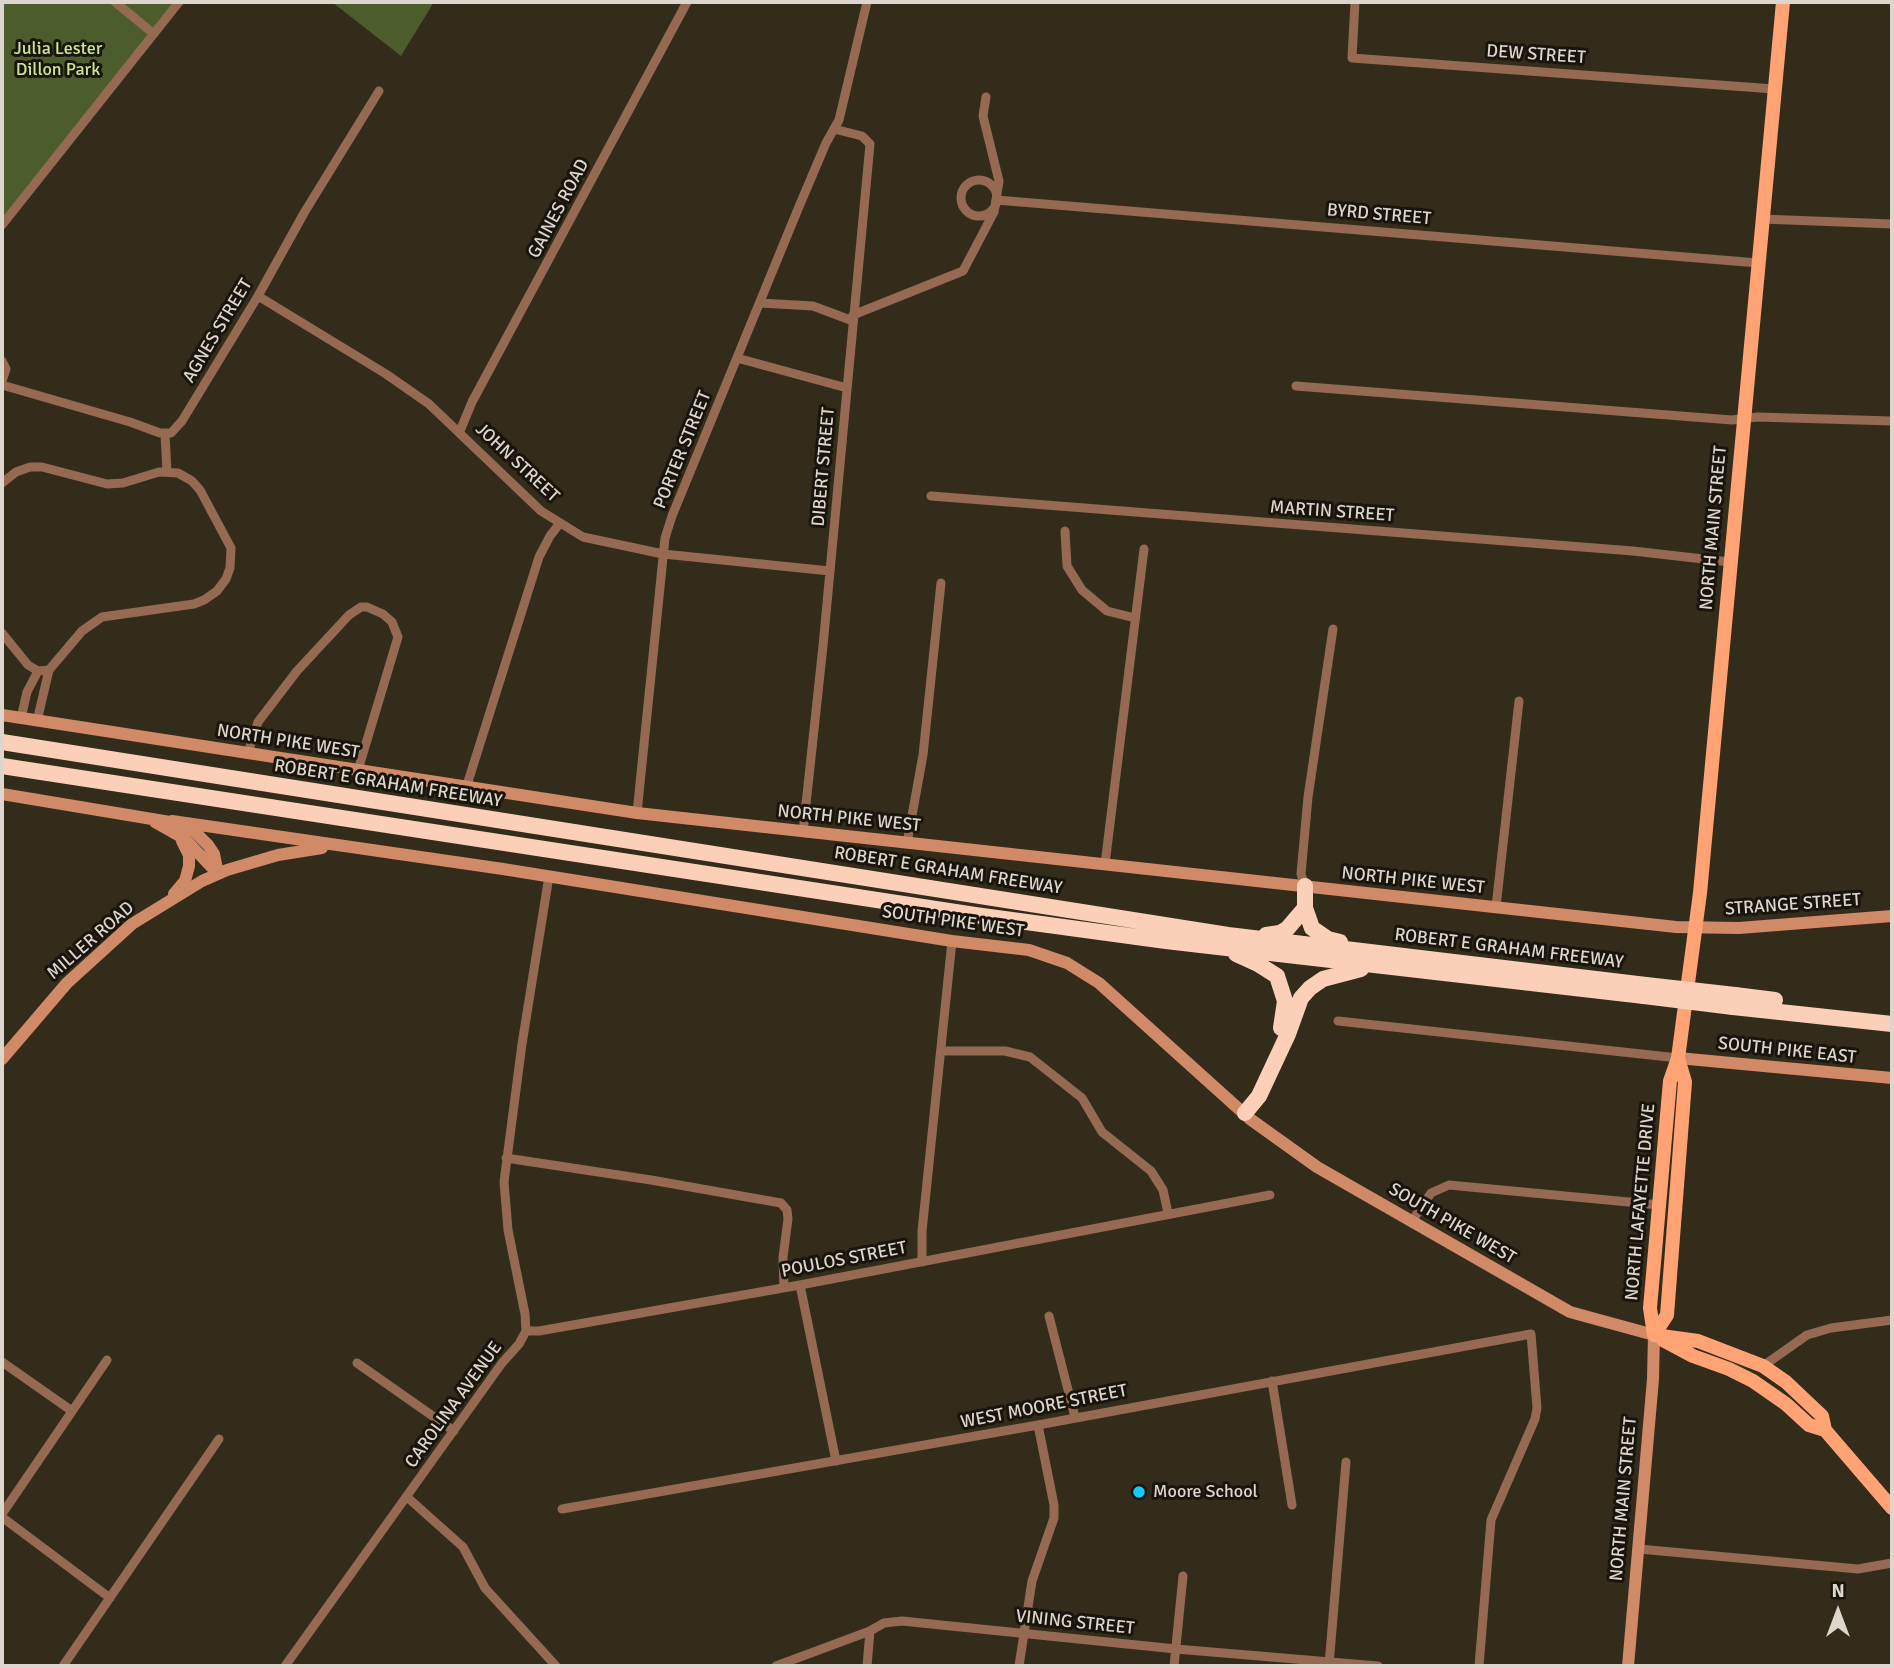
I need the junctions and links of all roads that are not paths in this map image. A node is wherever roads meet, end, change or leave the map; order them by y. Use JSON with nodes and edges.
{"nodes":[{"id":1,"x":115,"y":2,"type":"edge"},
{"id":2,"x":179,"y":2,"type":"edge"},
{"id":3,"x":687,"y":2,"type":"edge"},
{"id":4,"x":867,"y":2,"type":"edge"},
{"id":5,"x":1354,"y":2,"type":"edge"},
{"id":6,"x":1783,"y":2,"type":"edge"},
{"id":7,"x":154,"y":34,"type":"junction"},
{"id":8,"x":1774,"y":89,"type":"junction"},
{"id":9,"x":379,"y":91,"type":"dead end"},
{"id":10,"x":986,"y":97,"type":"dead end"},
{"id":11,"x":834,"y":130,"type":"junction"},
{"id":12,"x":996,"y":200,"type":"junction"},
{"id":13,"x":1762,"y":219,"type":"junction"},
{"id":14,"x":1892,"y":224,"type":"edge"},
{"id":15,"x":2,"y":225,"type":"edge"},
{"id":16,"x":1758,"y":263,"type":"junction"},
{"id":17,"x":258,"y":296,"type":"junction"},
{"id":18,"x":760,"y":303,"type":"junction"},
{"id":19,"x":853,"y":318,"type":"junction"},
{"id":20,"x":737,"y":358,"type":"junction"},
{"id":21,"x":2,"y":361,"type":"edge"},
{"id":22,"x":2,"y":383,"type":"edge"},
{"id":23,"x":1296,"y":386,"type":"dead end"},
{"id":24,"x":846,"y":388,"type":"junction"},
{"id":25,"x":1744,"y":419,"type":"junction"},
{"id":26,"x":1892,"y":421,"type":"edge"},
{"id":27,"x":460,"y":431,"type":"junction"},
{"id":28,"x":166,"y":434,"type":"junction"},
{"id":29,"x":167,"y":472,"type":"junction"},
{"id":30,"x":2,"y":483,"type":"edge"},
{"id":31,"x":931,"y":496,"type":"dead end"},
{"id":32,"x":560,"y":523,"type":"junction"},
{"id":33,"x":1065,"y":531,"type":"dead end"},
{"id":34,"x":1144,"y":549,"type":"dead end"},
{"id":35,"x":663,"y":554,"type":"junction"},
{"id":36,"x":1730,"y":562,"type":"junction"},
{"id":37,"x":830,"y":571,"type":"junction"},
{"id":38,"x":941,"y":583,"type":"dead end"},
{"id":39,"x":1135,"y":618,"type":"junction"},
{"id":40,"x":1333,"y":629,"type":"dead end"},
{"id":41,"x":2,"y":633,"type":"edge"},
{"id":42,"x":49,"y":670,"type":"junction"},
{"id":43,"x":38,"y":671,"type":"junction"},
{"id":44,"x":1519,"y":701,"type":"dead end"},
{"id":45,"x":2,"y":715,"type":"edge"},
{"id":46,"x":22,"y":718,"type":"junction"},
{"id":47,"x":37,"y":721,"type":"junction"},
{"id":48,"x":2,"y":742,"type":"edge"},
{"id":49,"x":248,"y":753,"type":"junction"},
{"id":50,"x":2,"y":766,"type":"edge"},
{"id":51,"x":358,"y":770,"type":"junction"},
{"id":52,"x":466,"y":788,"type":"junction"},
{"id":53,"x":2,"y":794,"type":"edge"},
{"id":54,"x":637,"y":813,"type":"junction"},
{"id":55,"x":146,"y":817,"type":"junction"},
{"id":56,"x":172,"y":821,"type":"junction"},
{"id":57,"x":803,"y":832,"type":"junction"},
{"id":58,"x":179,"y":835,"type":"junction"},
{"id":59,"x":907,"y":843,"type":"junction"},
{"id":60,"x":346,"y":846,"type":"junction"},
{"id":61,"x":1105,"y":864,"type":"junction"},
{"id":62,"x":218,"y":874,"type":"junction"},
{"id":63,"x":549,"y":876,"type":"junction"},
{"id":64,"x":1305,"y":886,"type":"junction"},
{"id":65,"x":166,"y":902,"type":"junction"},
{"id":66,"x":1496,"y":907,"type":"junction"},
{"id":67,"x":1305,"y":908,"type":"junction"},
{"id":68,"x":1892,"y":916,"type":"edge"},
{"id":69,"x":1696,"y":928,"type":"junction"},
{"id":70,"x":952,"y":941,"type":"junction"},
{"id":71,"x":1225,"y":942,"type":"junction"},
{"id":72,"x":1385,"y":960,"type":"junction"},
{"id":73,"x":1734,"y":1001,"type":"junction"},
{"id":74,"x":1892,"y":1015,"type":"edge"},
{"id":75,"x":1338,"y":1021,"type":"dead end"},
{"id":76,"x":1892,"y":1024,"type":"edge"},
{"id":77,"x":941,"y":1051,"type":"junction"},
{"id":78,"x":1678,"y":1058,"type":"junction"},
{"id":79,"x":2,"y":1059,"type":"edge"},
{"id":80,"x":1273,"y":1068,"type":"junction"},
{"id":81,"x":1892,"y":1078,"type":"edge"},
{"id":82,"x":1245,"y":1113,"type":"junction"},
{"id":83,"x":506,"y":1158,"type":"junction"},
{"id":84,"x":1270,"y":1195,"type":"dead end"},
{"id":85,"x":1660,"y":1205,"type":"junction"},
{"id":86,"x":1168,"y":1213,"type":"junction"},
{"id":87,"x":1412,"y":1221,"type":"junction"},
{"id":88,"x":922,"y":1262,"type":"junction"},
{"id":89,"x":800,"y":1285,"type":"junction"},
{"id":90,"x":784,"y":1288,"type":"junction"},
{"id":91,"x":1049,"y":1316,"type":"dead end"},
{"id":92,"x":1892,"y":1321,"type":"edge"},
{"id":93,"x":526,"y":1331,"type":"junction"},
{"id":94,"x":1654,"y":1335,"type":"junction"},
{"id":95,"x":107,"y":1360,"type":"dead end"},
{"id":96,"x":2,"y":1362,"type":"edge"},
{"id":97,"x":357,"y":1363,"type":"dead end"},
{"id":98,"x":1763,"y":1366,"type":"junction"},
{"id":99,"x":1272,"y":1381,"type":"junction"},
{"id":100,"x":72,"y":1411,"type":"junction"},
{"id":101,"x":1075,"y":1417,"type":"junction"},
{"id":102,"x":1823,"y":1423,"type":"junction"},
{"id":103,"x":1038,"y":1425,"type":"junction"},
{"id":104,"x":454,"y":1431,"type":"junction"},
{"id":105,"x":219,"y":1439,"type":"dead end"},
{"id":106,"x":836,"y":1461,"type":"junction"},
{"id":107,"x":1346,"y":1462,"type":"dead end"},
{"id":108,"x":407,"y":1497,"type":"junction"},
{"id":109,"x":1292,"y":1505,"type":"dead end"},
{"id":110,"x":1892,"y":1507,"type":"edge"},
{"id":111,"x":562,"y":1509,"type":"dead end"},
{"id":112,"x":2,"y":1516,"type":"edge"},
{"id":113,"x":1639,"y":1549,"type":"junction"},
{"id":114,"x":1892,"y":1563,"type":"edge"},
{"id":115,"x":1183,"y":1576,"type":"dead end"},
{"id":116,"x":110,"y":1598,"type":"junction"},
{"id":117,"x":870,"y":1630,"type":"junction"},
{"id":118,"x":1023,"y":1634,"type":"junction"},
{"id":119,"x":1176,"y":1649,"type":"junction"},
{"id":120,"x":545,"y":1662,"type":"edge"},
{"id":121,"x":1329,"y":1664,"type":"edge"},
{"id":122,"x":63,"y":1666,"type":"edge"},
{"id":123,"x":285,"y":1666,"type":"edge"},
{"id":124,"x":556,"y":1666,"type":"edge"},
{"id":125,"x":776,"y":1666,"type":"edge"},
{"id":126,"x":867,"y":1666,"type":"edge"},
{"id":127,"x":1019,"y":1666,"type":"edge"},
{"id":128,"x":1174,"y":1666,"type":"edge"},
{"id":129,"x":1378,"y":1666,"type":"edge"},
{"id":130,"x":1479,"y":1666,"type":"edge"},
{"id":131,"x":1628,"y":1666,"type":"edge"}],
"edges":[{"from":1,"to":7,"type":"street"},
{"from":2,"to":7,"type":"street"},
{"from":3,"to":27,"type":"street","name":"GAINES ROAD"},
{"from":4,"to":11,"type":"street","name":"PORTER STREET"},
{"from":5,"to":8,"type":"street","name":"DEW STREET"},
{"from":6,"to":8,"type":"main road","name":"NORTH MAIN STREET"},
{"from":7,"to":15,"type":"street"},
{"from":8,"to":13,"type":"main road","name":"NORTH MAIN STREET"},
{"from":9,"to":17,"type":"street","name":"AGNES STREET"},
{"from":10,"to":12,"type":"street"},
{"from":11,"to":18,"type":"street","name":"PORTER STREET"},
{"from":11,"to":19,"type":"street","name":"DIBERT STREET"},
{"from":12,"to":12,"type":"street","name":"BYRD STREET"},
{"from":12,"to":16,"type":"street","name":"BYRD STREET"},
{"from":12,"to":19,"type":"street"},
{"from":13,"to":14,"type":"street"},
{"from":13,"to":16,"type":"main road","name":"NORTH MAIN STREET"},
{"from":16,"to":25,"type":"main road","name":"NORTH MAIN STREET"},
{"from":17,"to":27,"type":"street","name":"JOHN STREET"},
{"from":17,"to":28,"type":"street","name":"AGNES STREET"},
{"from":18,"to":19,"type":"street"},
{"from":18,"to":20,"type":"street","name":"PORTER STREET"},
{"from":19,"to":24,"type":"street","name":"DIBERT STREET"},
{"from":20,"to":24,"type":"street"},
{"from":20,"to":35,"type":"street","name":"PORTER STREET"},
{"from":21,"to":22,"type":"street"},
{"from":22,"to":28,"type":"street"},
{"from":23,"to":25,"type":"street"},
{"from":24,"to":37,"type":"street","name":"DIBERT STREET"},
{"from":25,"to":26,"type":"street"},
{"from":25,"to":36,"type":"main road","name":"NORTH MAIN STREET"},
{"from":27,"to":32,"type":"street","name":"JOHN STREET"},
{"from":28,"to":29,"type":"street"},
{"from":29,"to":30,"type":"street"},
{"from":29,"to":42,"type":"street"},
{"from":31,"to":36,"type":"street","name":"MARTIN STREET"},
{"from":32,"to":35,"type":"street","name":"JOHN STREET"},
{"from":32,"to":52,"type":"street"},
{"from":33,"to":39,"type":"street"},
{"from":34,"to":39,"type":"street"},
{"from":35,"to":37,"type":"street","name":"JOHN STREET"},
{"from":35,"to":54,"type":"street","name":"PORTER STREET"},
{"from":36,"to":69,"type":"main road","name":"NORTH MAIN STREET"},
{"from":37,"to":57,"type":"street","name":"DIBERT STREET"},
{"from":38,"to":59,"type":"street"},
{"from":39,"to":61,"type":"street"},
{"from":40,"to":64,"type":"street"},
{"from":41,"to":43,"type":"street"},
{"from":42,"to":43,"type":"street"},
{"from":42,"to":47,"type":"street"},
{"from":43,"to":46,"type":"street"},
{"from":44,"to":66,"type":"street"},
{"from":45,"to":46,"type":"main road","name":"NORTH PIKE WEST"},
{"from":46,"to":47,"type":"main road","name":"NORTH PIKE WEST"},
{"from":47,"to":49,"type":"main road","name":"NORTH PIKE WEST"},
{"from":48,"to":71,"type":"highway","name":"ROBERT E GRAHAM FREEWAY"},
{"from":49,"to":51,"type":"main road","name":"NORTH PIKE WEST"},
{"from":49,"to":51,"type":"street"},
{"from":50,"to":71,"type":"highway","name":"ROBERT E GRAHAM FREEWAY"},
{"from":51,"to":52,"type":"main road","name":"NORTH PIKE WEST"},
{"from":52,"to":54,"type":"main road","name":"NORTH PIKE WEST"},
{"from":53,"to":55,"type":"main road"},
{"from":54,"to":57,"type":"main road","name":"NORTH PIKE WEST"},
{"from":55,"to":56,"type":"main road"},
{"from":55,"to":58,"type":"main road"},
{"from":56,"to":60,"type":"main road"},
{"from":56,"to":62,"type":"main road"},
{"from":57,"to":59,"type":"main road","name":"NORTH PIKE WEST"},
{"from":58,"to":62,"type":"main road"},
{"from":58,"to":65,"type":"main road"},
{"from":59,"to":61,"type":"main road","name":"NORTH PIKE WEST"},
{"from":60,"to":62,"type":"main road","name":"MILLER ROAD"},
{"from":60,"to":63,"type":"main road","name":"SOUTH PIKE WEST"},
{"from":61,"to":64,"type":"main road","name":"NORTH PIKE WEST"},
{"from":62,"to":65,"type":"main road","name":"MILLER ROAD"},
{"from":63,"to":70,"type":"main road","name":"SOUTH PIKE WEST"},
{"from":63,"to":83,"type":"street"},
{"from":64,"to":66,"type":"main road","name":"NORTH PIKE WEST"},
{"from":64,"to":67,"type":"highway"},
{"from":65,"to":79,"type":"main road","name":"MILLER ROAD"},
{"from":66,"to":69,"type":"main road","name":"NORTH PIKE WEST"},
{"from":67,"to":71,"type":"highway"},
{"from":67,"to":72,"type":"highway"},
{"from":68,"to":69,"type":"main road","name":"STRANGE STREET"},
{"from":69,"to":78,"type":"main road","name":"NORTH MAIN STREET"},
{"from":70,"to":77,"type":"street"},
{"from":70,"to":82,"type":"main road","name":"SOUTH PIKE WEST"},
{"from":71,"to":72,"type":"highway","name":"ROBERT E GRAHAM FREEWAY"},
{"from":71,"to":80,"type":"highway"},
{"from":72,"to":73,"type":"highway","name":"ROBERT E GRAHAM FREEWAY","bridge":true},
{"from":72,"to":80,"type":"highway"},
{"from":73,"to":74,"type":"highway","name":"ROBERT E GRAHAM FREEWAY"},
{"from":73,"to":76,"type":"highway","name":"ROBERT E GRAHAM FREEWAY"},
{"from":75,"to":78,"type":"street"},
{"from":77,"to":86,"type":"street"},
{"from":77,"to":88,"type":"street"},
{"from":78,"to":81,"type":"main road","name":"SOUTH PIKE EAST"},
{"from":78,"to":85,"type":"main road","name":"NORTH LAFAYETTE DRIVE"},
{"from":78,"to":94,"type":"main road"},
{"from":80,"to":82,"type":"highway"},
{"from":82,"to":87,"type":"main road","name":"SOUTH PIKE WEST"},
{"from":83,"to":90,"type":"street"},
{"from":83,"to":93,"type":"street"},
{"from":84,"to":86,"type":"street","name":"POULOS STREET"},
{"from":85,"to":87,"type":"street"},
{"from":85,"to":94,"type":"main road","name":"NORTH LAFAYETTE DRIVE"},
{"from":86,"to":88,"type":"street","name":"POULOS STREET"},
{"from":87,"to":94,"type":"main road","name":"SOUTH PIKE WEST"},
{"from":88,"to":89,"type":"street","name":"POULOS STREET"},
{"from":89,"to":90,"type":"street","name":"POULOS STREET"},
{"from":89,"to":106,"type":"street"},
{"from":90,"to":93,"type":"street","name":"POULOS STREET"},
{"from":91,"to":101,"type":"street"},
{"from":92,"to":98,"type":"street"},
{"from":93,"to":104,"type":"street","name":"CAROLINA AVENUE"},
{"from":94,"to":98,"type":"main road"},
{"from":94,"to":102,"type":"main road"},
{"from":94,"to":113,"type":"main road","name":"NORTH MAIN STREET"},
{"from":95,"to":100,"type":"street"},
{"from":96,"to":100,"type":"street"},
{"from":97,"to":104,"type":"street"},
{"from":98,"to":102,"type":"main road"},
{"from":99,"to":101,"type":"street","name":"WEST MOORE STREET"},
{"from":99,"to":109,"type":"street"},
{"from":99,"to":130,"type":"street","name":"WEST MOORE STREET"},
{"from":100,"to":112,"type":"street"},
{"from":101,"to":103,"type":"street","name":"WEST MOORE STREET"},
{"from":102,"to":110,"type":"main road"},
{"from":103,"to":106,"type":"street","name":"WEST MOORE STREET"},
{"from":103,"to":118,"type":"street"},
{"from":104,"to":108,"type":"street","name":"CAROLINA AVENUE"},
{"from":105,"to":116,"type":"street"},
{"from":106,"to":111,"type":"street","name":"WEST MOORE STREET"},
{"from":107,"to":121,"type":"street"},
{"from":108,"to":120,"type":"street"},
{"from":108,"to":123,"type":"street","name":"CAROLINA AVENUE"},
{"from":112,"to":116,"type":"street"},
{"from":113,"to":114,"type":"street"},
{"from":113,"to":131,"type":"main road","name":"NORTH MAIN STREET"},
{"from":115,"to":119,"type":"street"},
{"from":116,"to":122,"type":"street"},
{"from":117,"to":118,"type":"street","name":"VINING STREET"},
{"from":117,"to":125,"type":"street","name":"VINING STREET"},
{"from":117,"to":126,"type":"street"},
{"from":118,"to":119,"type":"street","name":"VINING STREET"},
{"from":118,"to":127,"type":"street"},
{"from":119,"to":121,"type":"street","name":"VINING STREET"},
{"from":119,"to":128,"type":"street"},
{"from":120,"to":124,"type":"street"},
{"from":121,"to":129,"type":"street","name":"VINING STREET"}]}
